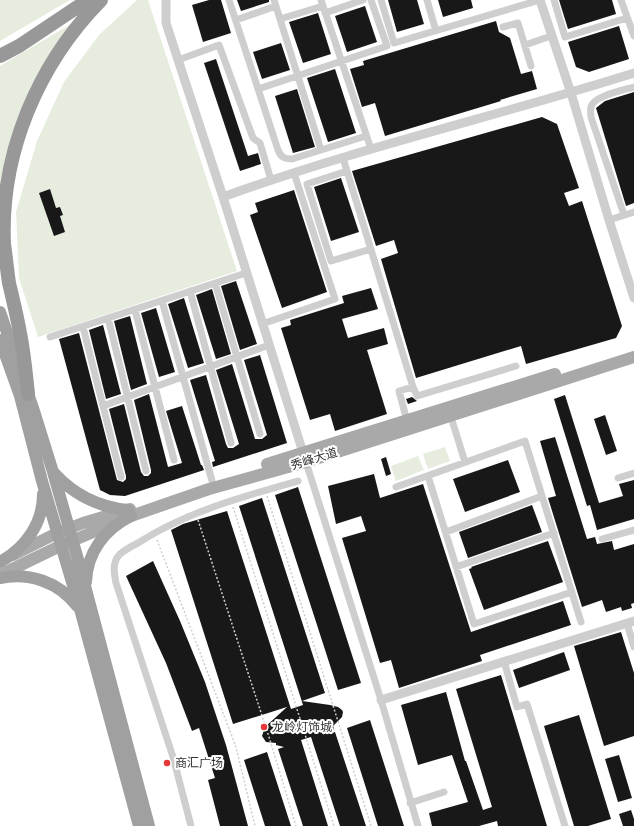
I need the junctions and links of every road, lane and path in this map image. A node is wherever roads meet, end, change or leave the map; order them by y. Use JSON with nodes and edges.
{"nodes":[{"id":1,"x":80,"y":0,"type":"edge"},
{"id":2,"x":88,"y":0,"type":"edge"},
{"id":3,"x":100,"y":0,"type":"edge"},
{"id":4,"x":166,"y":0,"type":"edge"},
{"id":5,"x":229,"y":0,"type":"edge"},
{"id":6,"x":363,"y":0,"type":"edge"},
{"id":7,"x":371,"y":0,"type":"edge"},
{"id":8,"x":381,"y":0,"type":"edge"},
{"id":9,"x":427,"y":0,"type":"edge"},
{"id":10,"x":540,"y":0,"type":"edge"},
{"id":11,"x":554,"y":0,"type":"edge"},
{"id":12,"x":621,"y":0,"type":"edge"},
{"id":13,"x":275,"y":3,"type":"edge"},
{"id":14,"x":323,"y":6,"type":"edge"},
{"id":15,"x":627,"y":18,"type":"junction"},
{"id":16,"x":280,"y":19,"type":"junction"},
{"id":17,"x":236,"y":20,"type":"junction"},
{"id":18,"x":503,"y":27,"type":"dead end"},
{"id":19,"x":632,"y":28,"type":"edge"},
{"id":20,"x":436,"y":31,"type":"junction"},
{"id":21,"x":551,"y":36,"type":"junction"},
{"id":22,"x":634,"y":36,"type":"edge"},
{"id":23,"x":524,"y":45,"type":"junction"},
{"id":24,"x":0,"y":50,"type":"edge"},
{"id":25,"x":0,"y":56,"type":"edge"},
{"id":26,"x":178,"y":60,"type":"junction"},
{"id":27,"x":342,"y":61,"type":"junction"},
{"id":28,"x":531,"y":66,"type":"dead end"},
{"id":29,"x":634,"y":73,"type":"edge"},
{"id":30,"x":298,"y":76,"type":"junction"},
{"id":31,"x":634,"y":87,"type":"edge"},
{"id":32,"x":258,"y":89,"type":"junction"},
{"id":33,"x":571,"y":93,"type":"junction"},
{"id":34,"x":366,"y":136,"type":"junction"},
{"id":35,"x":371,"y":149,"type":"junction"},
{"id":36,"x":321,"y":150,"type":"junction"},
{"id":37,"x":343,"y":158,"type":"junction"},
{"id":38,"x":347,"y":171,"type":"junction"},
{"id":39,"x":294,"y":173,"type":"junction"},
{"id":40,"x":271,"y":180,"type":"junction"},
{"id":41,"x":223,"y":198,"type":"junction"},
{"id":42,"x":634,"y":212,"type":"edge"},
{"id":43,"x":624,"y":216,"type":"junction"},
{"id":44,"x":608,"y":220,"type":"junction"},
{"id":45,"x":371,"y":249,"type":"junction"},
{"id":46,"x":246,"y":273,"type":"junction"},
{"id":47,"x":215,"y":283,"type":"junction"},
{"id":48,"x":190,"y":292,"type":"junction"},
{"id":49,"x":634,"y":298,"type":"edge"},
{"id":50,"x":162,"y":301,"type":"junction"},
{"id":51,"x":135,"y":310,"type":"junction"},
{"id":52,"x":0,"y":312,"type":"edge"},
{"id":53,"x":108,"y":318,"type":"junction"},
{"id":54,"x":262,"y":324,"type":"junction"},
{"id":55,"x":83,"y":326,"type":"junction"},
{"id":56,"x":50,"y":337,"type":"dead end"},
{"id":57,"x":0,"y":340,"type":"edge"},
{"id":58,"x":269,"y":345,"type":"junction"},
{"id":59,"x":634,"y":349,"type":"edge"},
{"id":60,"x":237,"y":357,"type":"junction"},
{"id":61,"x":634,"y":357,"type":"edge"},
{"id":62,"x":516,"y":366,"type":"dead end"},
{"id":63,"x":210,"y":367,"type":"junction"},
{"id":64,"x":183,"y":377,"type":"junction"},
{"id":65,"x":155,"y":387,"type":"junction"},
{"id":66,"x":413,"y":387,"type":"junction"},
{"id":67,"x":28,"y":394,"type":"junction"},
{"id":68,"x":127,"y":397,"type":"junction"},
{"id":69,"x":103,"y":406,"type":"junction"},
{"id":70,"x":451,"y":417,"type":"junction"},
{"id":71,"x":407,"y":421,"type":"junction"},
{"id":72,"x":260,"y":434,"type":"dead end"},
{"id":73,"x":231,"y":443,"type":"dead end"},
{"id":74,"x":305,"y":458,"type":"junction"},
{"id":75,"x":174,"y":460,"type":"dead end"},
{"id":76,"x":465,"y":462,"type":"junction"},
{"id":77,"x":146,"y":471,"type":"dead end"},
{"id":78,"x":53,"y":472,"type":"junction"},
{"id":79,"x":634,"y":473,"type":"edge"},
{"id":80,"x":428,"y":476,"type":"junction"},
{"id":81,"x":121,"y":477,"type":"dead end"},
{"id":82,"x":618,"y":478,"type":"dead end"},
{"id":83,"x":42,"y":481,"type":"junction"},
{"id":84,"x":212,"y":481,"type":"junction"},
{"id":85,"x":298,"y":481,"type":"dead end"},
{"id":86,"x":396,"y":487,"type":"dead end"},
{"id":87,"x":265,"y":490,"type":"junction"},
{"id":88,"x":542,"y":496,"type":"junction"},
{"id":89,"x":231,"y":501,"type":"junction"},
{"id":90,"x":130,"y":513,"type":"junction"},
{"id":91,"x":196,"y":514,"type":"junction"},
{"id":92,"x":634,"y":530,"type":"edge"},
{"id":93,"x":154,"y":532,"type":"junction"},
{"id":94,"x":446,"y":532,"type":"junction"},
{"id":95,"x":57,"y":533,"type":"junction"},
{"id":96,"x":554,"y":533,"type":"junction"},
{"id":97,"x":71,"y":535,"type":"junction"},
{"id":98,"x":602,"y":539,"type":"dead end"},
{"id":99,"x":60,"y":546,"type":"junction"},
{"id":100,"x":0,"y":562,"type":"edge"},
{"id":101,"x":456,"y":567,"type":"junction"},
{"id":102,"x":0,"y":576,"type":"edge"},
{"id":103,"x":572,"y":592,"type":"junction"},
{"id":104,"x":85,"y":607,"type":"junction"},
{"id":105,"x":581,"y":622,"type":"dead end"},
{"id":106,"x":630,"y":622,"type":"edge"},
{"id":107,"x":634,"y":647,"type":"edge"},
{"id":108,"x":504,"y":662,"type":"junction"},
{"id":109,"x":381,"y":700,"type":"junction"},
{"id":110,"x":444,"y":792,"type":"dead end"},
{"id":111,"x":410,"y":803,"type":"junction"},
{"id":112,"x":139,"y":826,"type":"edge"},
{"id":113,"x":149,"y":826,"type":"edge"},
{"id":114,"x":192,"y":826,"type":"edge"},
{"id":115,"x":255,"y":826,"type":"edge"},
{"id":116,"x":296,"y":826,"type":"edge"},
{"id":117,"x":334,"y":826,"type":"edge"},
{"id":118,"x":371,"y":826,"type":"edge"},
{"id":119,"x":418,"y":826,"type":"edge"},
{"id":120,"x":565,"y":826,"type":"edge"}],
"edges":[{"from":1,"to":24,"type":"highway"},
{"from":2,"to":25,"type":"highway"},
{"from":3,"to":67,"type":"highway"},
{"from":4,"to":26,"type":"street"},
{"from":5,"to":17,"type":"street"},
{"from":6,"to":14,"type":"street"},
{"from":7,"to":27,"type":"street"},
{"from":8,"to":20,"type":"street"},
{"from":9,"to":20,"type":"street"},
{"from":10,"to":20,"type":"street"},
{"from":10,"to":21,"type":"street"},
{"from":11,"to":15,"type":"street"},
{"from":12,"to":15,"type":"street"},
{"from":13,"to":16,"type":"street"},
{"from":13,"to":17,"type":"street"},
{"from":14,"to":16,"type":"street"},
{"from":14,"to":27,"type":"street"},
{"from":15,"to":19,"type":"street"},
{"from":16,"to":30,"type":"street"},
{"from":17,"to":32,"type":"street"},
{"from":18,"to":23,"type":"street"},
{"from":19,"to":22,"type":"street"},
{"from":21,"to":23,"type":"street"},
{"from":21,"to":33,"type":"street"},
{"from":23,"to":28,"type":"street"},
{"from":26,"to":40,"type":"street"},
{"from":26,"to":41,"type":"street"},
{"from":27,"to":30,"type":"street"},
{"from":27,"to":34,"type":"street"},
{"from":29,"to":33,"type":"street"},
{"from":30,"to":32,"type":"street"},
{"from":30,"to":36,"type":"street"},
{"from":31,"to":43,"type":"street"},
{"from":32,"to":36,"type":"street"},
{"from":33,"to":35,"type":"street"},
{"from":33,"to":44,"type":"street"},
{"from":34,"to":35,"type":"street"},
{"from":34,"to":36,"type":"street"},
{"from":35,"to":37,"type":"street"},
{"from":37,"to":38,"type":"street"},
{"from":37,"to":39,"type":"street"},
{"from":38,"to":45,"type":"street"},
{"from":38,"to":45,"type":"street"},
{"from":39,"to":40,"type":"street"},
{"from":39,"to":54,"type":"street"},
{"from":40,"to":41,"type":"street"},
{"from":41,"to":46,"type":"street"},
{"from":42,"to":43,"type":"street"},
{"from":43,"to":44,"type":"street"},
{"from":44,"to":49,"type":"street"},
{"from":45,"to":66,"type":"street"},
{"from":46,"to":47,"type":"street"},
{"from":46,"to":54,"type":"street"},
{"from":47,"to":48,"type":"street"},
{"from":47,"to":60,"type":"street"},
{"from":48,"to":50,"type":"street"},
{"from":48,"to":63,"type":"street"},
{"from":50,"to":51,"type":"street"},
{"from":50,"to":64,"type":"street"},
{"from":51,"to":53,"type":"street"},
{"from":51,"to":65,"type":"street"},
{"from":52,"to":67,"type":"highway"},
{"from":53,"to":55,"type":"street"},
{"from":53,"to":68,"type":"street"},
{"from":54,"to":58,"type":"street"},
{"from":55,"to":56,"type":"street"},
{"from":55,"to":69,"type":"street"},
{"from":57,"to":83,"type":"highway"},
{"from":58,"to":60,"type":"street"},
{"from":58,"to":74,"type":"street"},
{"from":59,"to":71,"type":"main road","name":"秀峰大道"},
{"from":60,"to":63,"type":"street"},
{"from":60,"to":72,"type":"street"},
{"from":61,"to":70,"type":"main road","name":"秀峰大道"},
{"from":62,"to":66,"type":"street"},
{"from":63,"to":64,"type":"street"},
{"from":63,"to":73,"type":"street"},
{"from":64,"to":65,"type":"street"},
{"from":64,"to":84,"type":"street"},
{"from":65,"to":68,"type":"street"},
{"from":65,"to":75,"type":"street"},
{"from":66,"to":71,"type":"street"},
{"from":67,"to":78,"type":"highway"},
{"from":68,"to":69,"type":"street"},
{"from":68,"to":77,"type":"street"},
{"from":69,"to":81,"type":"street"},
{"from":70,"to":74,"type":"main road","name":"秀峰大道"},
{"from":70,"to":76,"type":"street"},
{"from":71,"to":74,"type":"main road","name":"秀峰大道"},
{"from":74,"to":84,"type":"main road","name":"秀峰大道"},
{"from":74,"to":90,"type":"main road","name":"秀峰大道"},
{"from":74,"to":109,"type":"street"},
{"from":76,"to":80,"type":"street"},
{"from":76,"to":88,"type":"street"},
{"from":78,"to":90,"type":"highway"},
{"from":78,"to":97,"type":"highway"},
{"from":79,"to":82,"type":"street"},
{"from":80,"to":86,"type":"street"},
{"from":80,"to":94,"type":"street"},
{"from":83,"to":95,"type":"highway"},
{"from":83,"to":100,"type":"highway"},
{"from":84,"to":90,"type":"main road","name":"秀峰大道"},
{"from":85,"to":87,"type":"street"},
{"from":87,"to":89,"type":"street"},
{"from":87,"to":118,"type":"path"},
{"from":88,"to":94,"type":"street"},
{"from":88,"to":96,"type":"street"},
{"from":89,"to":91,"type":"street"},
{"from":89,"to":117,"type":"path"},
{"from":90,"to":97,"type":"main road","name":"秀峰大道"},
{"from":90,"to":104,"type":"highway"},
{"from":91,"to":93,"type":"street"},
{"from":91,"to":116,"type":"path"},
{"from":92,"to":98,"type":"street"},
{"from":93,"to":114,"type":"street"},
{"from":93,"to":115,"type":"path"},
{"from":94,"to":101,"type":"street"},
{"from":95,"to":97,"type":"main road","name":"秀峰大道"},
{"from":95,"to":99,"type":"highway"},
{"from":95,"to":100,"type":"main road","name":"秀峰大道"},
{"from":96,"to":101,"type":"street"},
{"from":96,"to":103,"type":"street"},
{"from":97,"to":99,"type":"main road","name":"秀峰大道"},
{"from":97,"to":104,"type":"highway"},
{"from":99,"to":102,"type":"main road","name":"秀峰大道"},
{"from":99,"to":104,"type":"highway"},
{"from":101,"to":103,"type":"street"},
{"from":102,"to":104,"type":"highway"},
{"from":103,"to":105,"type":"street"},
{"from":104,"to":112,"type":"highway"},
{"from":104,"to":113,"type":"highway"},
{"from":106,"to":107,"type":"street"},
{"from":106,"to":108,"type":"street"},
{"from":108,"to":109,"type":"street"},
{"from":108,"to":120,"type":"street"},
{"from":109,"to":111,"type":"street"},
{"from":110,"to":111,"type":"street"},
{"from":111,"to":119,"type":"street"}]}
